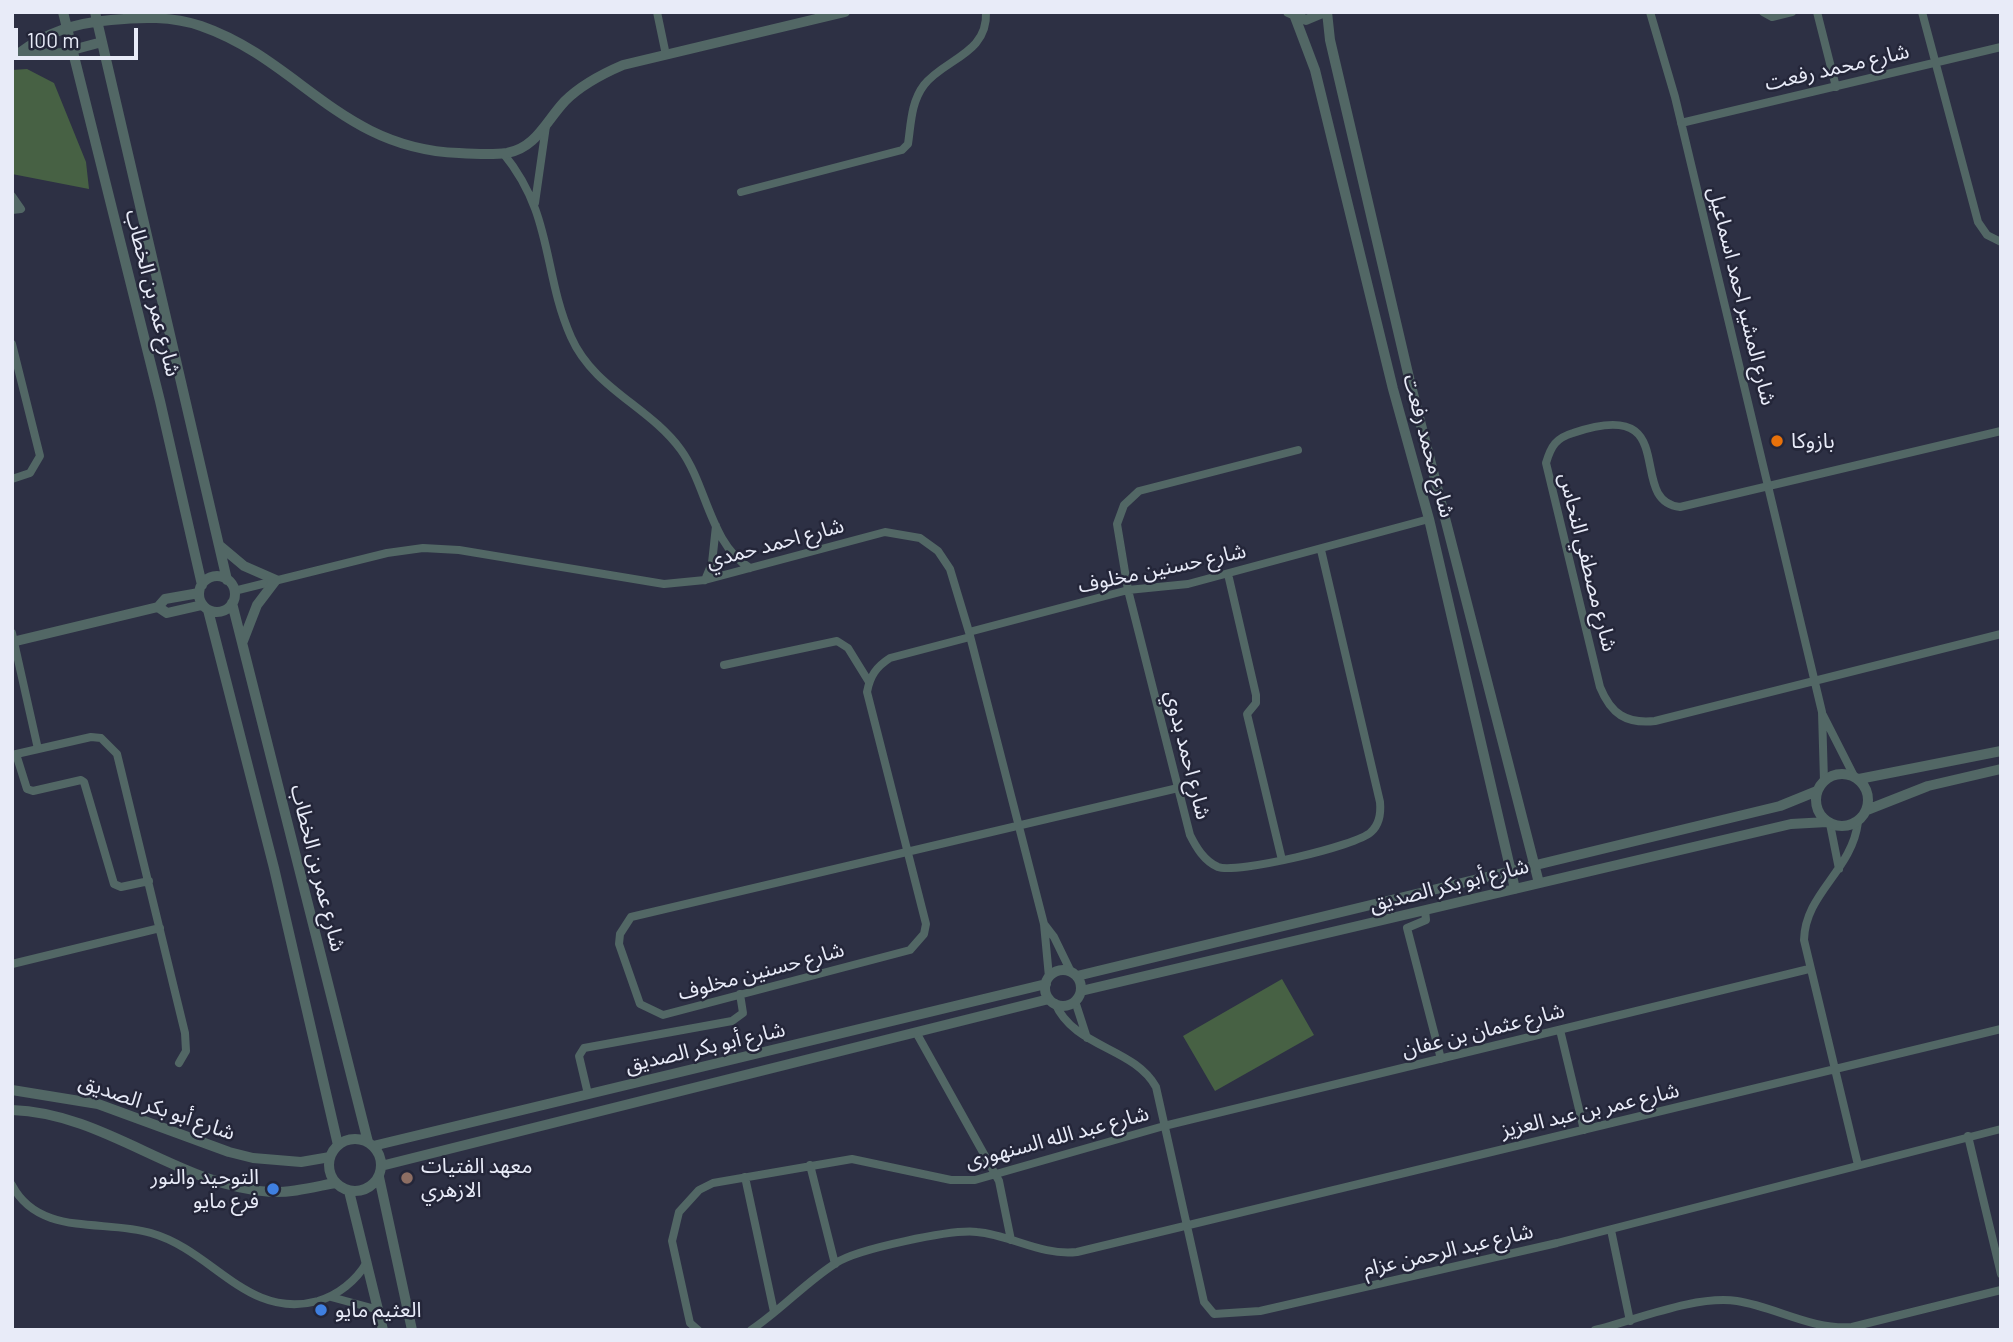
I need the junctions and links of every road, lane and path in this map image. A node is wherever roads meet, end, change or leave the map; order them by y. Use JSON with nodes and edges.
{"nodes":[{"id":1,"x":63,"y":12,"type":"edge"},
{"id":2,"x":656,"y":12,"type":"edge"},
{"id":3,"x":845,"y":12,"type":"edge"},
{"id":4,"x":986,"y":12,"type":"edge"},
{"id":5,"x":1326,"y":12,"type":"edge"},
{"id":6,"x":1650,"y":12,"type":"edge"},
{"id":7,"x":1763,"y":12,"type":"edge"},
{"id":8,"x":1793,"y":12,"type":"edge"},
{"id":9,"x":1817,"y":12,"type":"edge"},
{"id":10,"x":1922,"y":12,"type":"edge"},
{"id":11,"x":1292,"y":15,"type":"edge"},
{"id":12,"x":96,"y":17,"type":"edge"},
{"id":13,"x":67,"y":28,"type":"junction"},
{"id":14,"x":102,"y":42,"type":"junction"},
{"id":15,"x":2001,"y":47,"type":"edge"},
{"id":16,"x":71,"y":51,"type":"junction"},
{"id":17,"x":15,"y":55,"type":"edge"},
{"id":18,"x":666,"y":55,"type":"junction"},
{"id":19,"x":1935,"y":63,"type":"junction"},
{"id":20,"x":1836,"y":87,"type":"junction"},
{"id":21,"x":1681,"y":123,"type":"junction"},
{"id":22,"x":547,"y":124,"type":"junction"},
{"id":23,"x":503,"y":153,"type":"junction"},
{"id":24,"x":741,"y":192,"type":"dead end"},
{"id":25,"x":12,"y":196,"type":"edge"},
{"id":26,"x":535,"y":206,"type":"junction"},
{"id":27,"x":12,"y":210,"type":"edge"},
{"id":28,"x":2001,"y":242,"type":"edge"},
{"id":29,"x":13,"y":350,"type":"edge"},
{"id":30,"x":1407,"y":369,"type":"junction"},
{"id":31,"x":1389,"y":373,"type":"junction"},
{"id":32,"x":1410,"y":382,"type":"junction"},
{"id":33,"x":1393,"y":389,"type":"junction"},
{"id":34,"x":2001,"y":431,"type":"edge"},
{"id":35,"x":1298,"y":450,"type":"dead end"},
{"id":36,"x":17,"y":478,"type":"edge"},
{"id":37,"x":1769,"y":486,"type":"junction"},
{"id":38,"x":1429,"y":519,"type":"junction"},
{"id":39,"x":716,"y":526,"type":"junction"},
{"id":40,"x":218,"y":544,"type":"junction"},
{"id":41,"x":1321,"y":550,"type":"junction"},
{"id":42,"x":750,"y":568,"type":"junction"},
{"id":43,"x":1228,"y":574,"type":"junction"},
{"id":44,"x":227,"y":580,"type":"junction"},
{"id":45,"x":276,"y":580,"type":"junction"},
{"id":46,"x":705,"y":580,"type":"junction"},
{"id":47,"x":201,"y":589,"type":"junction"},
{"id":48,"x":1129,"y":590,"type":"junction"},
{"id":49,"x":234,"y":591,"type":"junction"},
{"id":50,"x":232,"y":603,"type":"junction"},
{"id":51,"x":158,"y":607,"type":"junction"},
{"id":52,"x":205,"y":607,"type":"junction"},
{"id":53,"x":970,"y":634,"type":"junction"},
{"id":54,"x":2001,"y":634,"type":"edge"},
{"id":55,"x":13,"y":639,"type":"edge"},
{"id":56,"x":243,"y":643,"type":"junction"},
{"id":57,"x":724,"y":665,"type":"dead end"},
{"id":58,"x":1813,"y":679,"type":"junction"},
{"id":59,"x":869,"y":682,"type":"junction"},
{"id":60,"x":1822,"y":712,"type":"junction"},
{"id":61,"x":38,"y":750,"type":"junction"},
{"id":62,"x":2001,"y":751,"type":"edge"},
{"id":63,"x":14,"y":755,"type":"edge"},
{"id":64,"x":2001,"y":769,"type":"edge"},
{"id":65,"x":1856,"y":778,"type":"junction"},
{"id":66,"x":1820,"y":787,"type":"junction"},
{"id":67,"x":1178,"y":788,"type":"junction"},
{"id":68,"x":1867,"y":810,"type":"junction"},
{"id":69,"x":1858,"y":822,"type":"junction"},
{"id":70,"x":1829,"y":823,"type":"junction"},
{"id":71,"x":1016,"y":825,"type":"junction"},
{"id":72,"x":906,"y":850,"type":"junction"},
{"id":73,"x":1282,"y":860,"type":"junction"},
{"id":74,"x":1534,"y":864,"type":"junction"},
{"id":75,"x":1839,"y":869,"type":"junction"},
{"id":76,"x":1511,"y":870,"type":"junction"},
{"id":77,"x":149,"y":881,"type":"junction"},
{"id":78,"x":1538,"y":883,"type":"junction"},
{"id":79,"x":1515,"y":889,"type":"junction"},
{"id":80,"x":1424,"y":910,"type":"junction"},
{"id":81,"x":1044,"y":925,"type":"junction"},
{"id":82,"x":160,"y":928,"type":"junction"},
{"id":83,"x":12,"y":964,"type":"edge"},
{"id":84,"x":1810,"y":969,"type":"junction"},
{"id":85,"x":1074,"y":974,"type":"junction"},
{"id":86,"x":1047,"y":980,"type":"junction"},
{"id":87,"x":740,"y":995,"type":"junction"},
{"id":88,"x":1078,"y":996,"type":"junction"},
{"id":89,"x":1052,"y":1001,"type":"junction"},
{"id":90,"x":2001,"y":1029,"type":"edge"},
{"id":91,"x":1560,"y":1030,"type":"junction"},
{"id":92,"x":918,"y":1034,"type":"junction"},
{"id":93,"x":1087,"y":1038,"type":"junction"},
{"id":94,"x":1441,"y":1059,"type":"junction"},
{"id":95,"x":179,"y":1063,"type":"dead end"},
{"id":96,"x":1833,"y":1070,"type":"junction"},
{"id":97,"x":12,"y":1090,"type":"edge"},
{"id":98,"x":588,"y":1094,"type":"junction"},
{"id":99,"x":12,"y":1110,"type":"edge"},
{"id":100,"x":1164,"y":1126,"type":"junction"},
{"id":101,"x":2001,"y":1129,"type":"edge"},
{"id":102,"x":1584,"y":1130,"type":"junction"},
{"id":103,"x":1968,"y":1136,"type":"junction"},
{"id":104,"x":371,"y":1144,"type":"junction"},
{"id":105,"x":338,"y":1145,"type":"junction"},
{"id":106,"x":330,"y":1157,"type":"junction"},
{"id":107,"x":810,"y":1164,"type":"junction"},
{"id":108,"x":1858,"y":1165,"type":"junction"},
{"id":109,"x":380,"y":1171,"type":"junction"},
{"id":110,"x":995,"y":1175,"type":"junction"},
{"id":111,"x":745,"y":1177,"type":"junction"},
{"id":112,"x":335,"y":1183,"type":"junction"},
{"id":113,"x":12,"y":1185,"type":"edge"},
{"id":114,"x":349,"y":1191,"type":"junction"},
{"id":115,"x":1186,"y":1225,"type":"junction"},
{"id":116,"x":1611,"y":1230,"type":"junction"},
{"id":117,"x":1011,"y":1240,"type":"junction"},
{"id":118,"x":368,"y":1261,"type":"junction"},
{"id":119,"x":835,"y":1264,"type":"junction"},
{"id":120,"x":2001,"y":1274,"type":"edge"},
{"id":121,"x":2001,"y":1290,"type":"edge"},
{"id":122,"x":331,"y":1297,"type":"junction"},
{"id":123,"x":379,"y":1310,"type":"junction"},
{"id":124,"x":774,"y":1312,"type":"junction"},
{"id":125,"x":1630,"y":1321,"type":"junction"},
{"id":126,"x":383,"y":1330,"type":"edge"},
{"id":127,"x":412,"y":1330,"type":"edge"},
{"id":128,"x":698,"y":1330,"type":"edge"},
{"id":129,"x":751,"y":1330,"type":"edge"},
{"id":130,"x":1595,"y":1330,"type":"edge"}],
"edges":[{"from":1,"to":13,"type":"street","name":"شارع عمر بن الخطاب"},
{"from":2,"to":18,"type":"street"},
{"from":3,"to":18,"type":"street"},
{"from":4,"to":24,"type":"street"},
{"from":5,"to":11,"type":"street"},
{"from":5,"to":30,"type":"street","name":"شارع محمد رفعت"},
{"from":6,"to":21,"type":"street","name":"شارع المشير احمد اسماعيل"},
{"from":7,"to":8,"type":"street"},
{"from":9,"to":20,"type":"street"},
{"from":10,"to":19,"type":"street"},
{"from":11,"to":31,"type":"street","name":"شارع محمد رفعت"},
{"from":12,"to":13,"type":"street"},
{"from":12,"to":14,"type":"street","name":"شارع عمر بن الخطاب"},
{"from":12,"to":23,"type":"street"},
{"from":13,"to":16,"type":"street","name":"شارع عمر بن الخطاب"},
{"from":13,"to":17,"type":"street"},
{"from":14,"to":16,"type":"street"},
{"from":14,"to":40,"type":"street","name":"شارع عمر بن الخطاب"},
{"from":15,"to":19,"type":"street","name":"شارع محمد رفعت"},
{"from":16,"to":17,"type":"street"},
{"from":16,"to":47,"type":"street","name":"شارع عمر بن الخطاب"},
{"from":18,"to":22,"type":"street"},
{"from":19,"to":20,"type":"street","name":"شارع محمد رفعت"},
{"from":19,"to":28,"type":"street"},
{"from":20,"to":21,"type":"street","name":"شارع محمد رفعت"},
{"from":21,"to":37,"type":"street","name":"شارع المشير احمد اسماعيل"},
{"from":22,"to":23,"type":"street"},
{"from":22,"to":26,"type":"street"},
{"from":23,"to":26,"type":"street"},
{"from":25,"to":27,"type":"street"},
{"from":26,"to":39,"type":"street"},
{"from":29,"to":36,"type":"street"},
{"from":30,"to":31,"type":"street"},
{"from":30,"to":32,"type":"street","name":"شارع محمد رفعت"},
{"from":31,"to":33,"type":"street","name":"شارع محمد رفعت"},
{"from":32,"to":33,"type":"street"},
{"from":32,"to":74,"type":"street","name":"شارع محمد رفعت"},
{"from":33,"to":38,"type":"street","name":"شارع محمد رفعت"},
{"from":34,"to":37,"type":"street"},
{"from":35,"to":48,"type":"street","name":"شارع احمد بدوي"},
{"from":37,"to":58,"type":"street","name":"شارع المشير احمد اسماعيل"},
{"from":37,"to":58,"type":"street","name":"شارع مصطفي النحاس"},
{"from":38,"to":41,"type":"street","name":"شارع حسنين مخلوف"},
{"from":38,"to":76,"type":"street","name":"شارع محمد رفعت"},
{"from":39,"to":42,"type":"street"},
{"from":39,"to":46,"type":"street"},
{"from":40,"to":44,"type":"street","name":"شارع عمر بن الخطاب"},
{"from":40,"to":45,"type":"street"},
{"from":41,"to":43,"type":"street","name":"شارع حسنين مخلوف"},
{"from":41,"to":73,"type":"street","name":"شارع احمد بدوي"},
{"from":42,"to":46,"type":"street","name":"شارع احمد حمدي"},
{"from":42,"to":53,"type":"street","name":"شارع احمد حمدي"},
{"from":43,"to":48,"type":"street","name":"شارع حسنين مخلوف"},
{"from":43,"to":73,"type":"street"},
{"from":44,"to":47,"type":"street"},
{"from":44,"to":49,"type":"street"},
{"from":45,"to":46,"type":"street","name":"شارع احمد حمدي"},
{"from":45,"to":49,"type":"street","name":"شارع احمد حمدي"},
{"from":45,"to":56,"type":"street"},
{"from":47,"to":51,"type":"street"},
{"from":47,"to":52,"type":"street"},
{"from":48,"to":53,"type":"street","name":"شارع حسنين مخلوف"},
{"from":48,"to":67,"type":"street","name":"شارع احمد بدوي"},
{"from":49,"to":50,"type":"street"},
{"from":50,"to":52,"type":"street"},
{"from":50,"to":56,"type":"street","name":"شارع عمر بن الخطاب"},
{"from":51,"to":52,"type":"street"},
{"from":51,"to":55,"type":"street"},
{"from":52,"to":105,"type":"street","name":"شارع عمر بن الخطاب"},
{"from":53,"to":59,"type":"street","name":"شارع حسنين مخلوف"},
{"from":53,"to":71,"type":"street","name":"شارع احمد حمدي"},
{"from":54,"to":58,"type":"street"},
{"from":55,"to":61,"type":"street"},
{"from":56,"to":104,"type":"street","name":"شارع عمر بن الخطاب"},
{"from":57,"to":59,"type":"street"},
{"from":58,"to":60,"type":"street","name":"شارع المشير احمد اسماعيل"},
{"from":59,"to":72,"type":"street","name":"شارع حسنين مخلوف"},
{"from":60,"to":65,"type":"street","name":"شارع المشير احمد اسماعيل"},
{"from":60,"to":66,"type":"street","name":"شارع المشير احمد اسماعيل"},
{"from":61,"to":63,"type":"street"},
{"from":61,"to":77,"type":"street"},
{"from":62,"to":65,"type":"street"},
{"from":63,"to":77,"type":"street"},
{"from":64,"to":68,"type":"street"},
{"from":65,"to":66,"type":"street"},
{"from":65,"to":68,"type":"street"},
{"from":66,"to":70,"type":"street"},
{"from":66,"to":74,"type":"street","name":"شارع أبو بكر الصديق"},
{"from":67,"to":71,"type":"street"},
{"from":67,"to":73,"type":"street","name":"شارع احمد بدوي"},
{"from":68,"to":69,"type":"street"},
{"from":69,"to":70,"type":"street"},
{"from":69,"to":75,"type":"street"},
{"from":70,"to":75,"type":"street"},
{"from":70,"to":78,"type":"street","name":"شارع أبو بكر الصديق"},
{"from":71,"to":72,"type":"street"},
{"from":71,"to":81,"type":"street","name":"شارع احمد حمدي"},
{"from":72,"to":87,"type":"street","name":"شارع حسنين مخلوف"},
{"from":72,"to":87,"type":"street","name":"شارع حسنين مخلوف"},
{"from":74,"to":76,"type":"street","name":"شارع أبو بكر الصديق"},
{"from":74,"to":78,"type":"street","name":"شارع محمد رفعت"},
{"from":75,"to":84,"type":"street"},
{"from":76,"to":79,"type":"street","name":"شارع محمد رفعت"},
{"from":76,"to":85,"type":"street","name":"شارع أبو بكر الصديق"},
{"from":77,"to":82,"type":"street"},
{"from":78,"to":79,"type":"street","name":"شارع أبو بكر الصديق"},
{"from":79,"to":80,"type":"street","name":"شارع أبو بكر الصديق"},
{"from":80,"to":88,"type":"street","name":"شارع أبو بكر الصديق"},
{"from":80,"to":94,"type":"street"},
{"from":81,"to":85,"type":"street","name":"شارع احمد حمدي"},
{"from":81,"to":86,"type":"street","name":"شارع احمد حمدي"},
{"from":82,"to":83,"type":"street"},
{"from":82,"to":95,"type":"street"},
{"from":84,"to":91,"type":"street","name":"شارع عثمان بن عفان"},
{"from":84,"to":96,"type":"street"},
{"from":85,"to":86,"type":"street"},
{"from":85,"to":88,"type":"street"},
{"from":86,"to":89,"type":"street"},
{"from":86,"to":98,"type":"street","name":"شارع أبو بكر الصديق"},
{"from":87,"to":98,"type":"street"},
{"from":88,"to":89,"type":"street"},
{"from":88,"to":93,"type":"street"},
{"from":89,"to":92,"type":"street","name":"شارع أبو بكر الصديق"},
{"from":89,"to":93,"type":"street","name":"شارع عبد الرحمن عزام"},
{"from":90,"to":96,"type":"street","name":"شارع عمر بن عبد العزيز"},
{"from":91,"to":94,"type":"street","name":"شارع عثمان بن عفان"},
{"from":91,"to":102,"type":"street"},
{"from":92,"to":109,"type":"street","name":"شارع أبو بكر الصديق"},
{"from":92,"to":110,"type":"street"},
{"from":93,"to":100,"type":"street","name":"شارع عبد الرحمن عزام"},
{"from":94,"to":100,"type":"street","name":"شارع عثمان بن عفان"},
{"from":96,"to":102,"type":"street","name":"شارع عمر بن عبد العزيز"},
{"from":96,"to":108,"type":"street"},
{"from":97,"to":106,"type":"street","name":"شارع أبو بكر الصديق"},
{"from":98,"to":104,"type":"street","name":"شارع أبو بكر الصديق"},
{"from":99,"to":112,"type":"street","name":"شارع أبو بكر الصديق"},
{"from":100,"to":110,"type":"street","name":"شارع عبد الله السنهورى"},
{"from":100,"to":115,"type":"street","name":"شارع عبد الرحمن عزام"},
{"from":101,"to":103,"type":"street","name":"شارع عبد الرحمن عزام"},
{"from":102,"to":115,"type":"street","name":"شارع عمر بن عبد العزيز"},
{"from":103,"to":108,"type":"street","name":"شارع عبد الرحمن عزام"},
{"from":103,"to":120,"type":"street"},
{"from":104,"to":105,"type":"street"},
{"from":104,"to":109,"type":"street"},
{"from":105,"to":106,"type":"street"},
{"from":106,"to":112,"type":"street"},
{"from":107,"to":110,"type":"street","name":"شارع عبد الله السنهورى"},
{"from":107,"to":111,"type":"street","name":"شارع عبد الله السنهورى"},
{"from":107,"to":119,"type":"street"},
{"from":108,"to":116,"type":"street","name":"شارع عبد الرحمن عزام"},
{"from":109,"to":114,"type":"street"},
{"from":109,"to":127,"type":"street"},
{"from":110,"to":117,"type":"street"},
{"from":111,"to":124,"type":"street"},
{"from":111,"to":128,"type":"street","name":"شارع عبد الله السنهورى"},
{"from":112,"to":114,"type":"street"},
{"from":113,"to":122,"type":"street"},
{"from":114,"to":118,"type":"street"},
{"from":115,"to":116,"type":"street","name":"شارع عبد الرحمن عزام"},
{"from":115,"to":117,"type":"street"},
{"from":116,"to":125,"type":"street"},
{"from":117,"to":119,"type":"street"},
{"from":118,"to":122,"type":"street"},
{"from":118,"to":123,"type":"street"},
{"from":119,"to":124,"type":"street"},
{"from":121,"to":125,"type":"street"},
{"from":122,"to":123,"type":"street"},
{"from":123,"to":126,"type":"street"},
{"from":124,"to":129,"type":"street"},
{"from":125,"to":130,"type":"street"}]}
